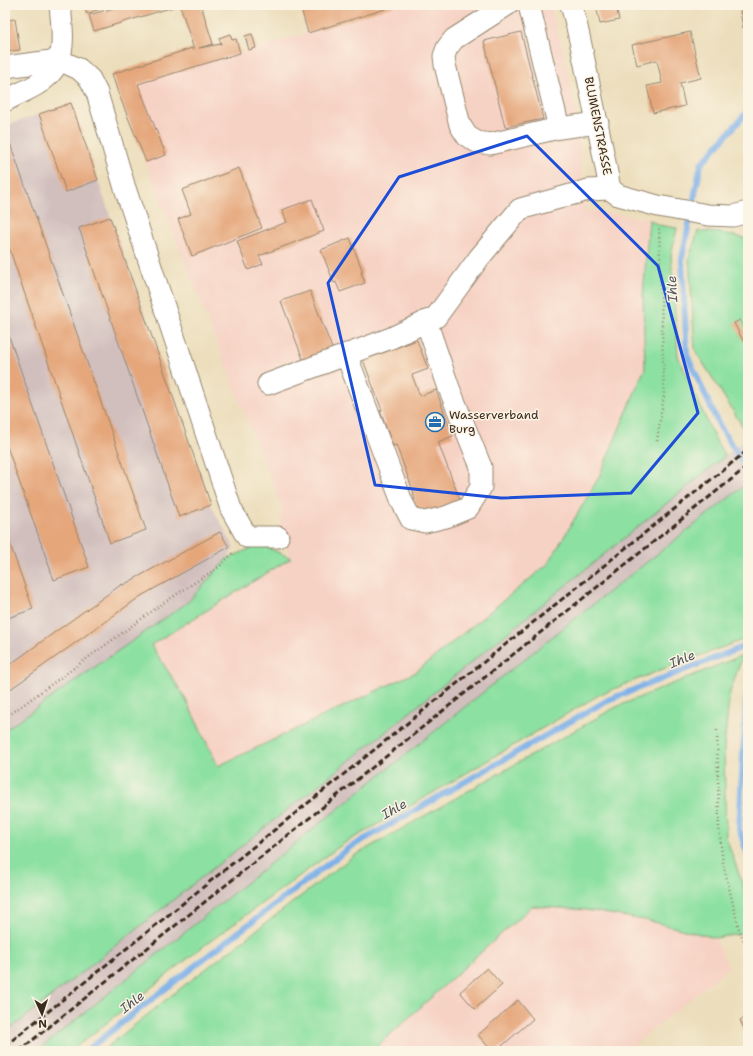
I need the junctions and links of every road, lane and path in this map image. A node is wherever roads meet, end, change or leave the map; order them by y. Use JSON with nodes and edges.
{"nodes":[{"id":1,"x":60,"y":5,"type":"edge"},
{"id":2,"x":507,"y":5,"type":"edge"},
{"id":3,"x":529,"y":5,"type":"edge"},
{"id":4,"x":570,"y":5,"type":"edge"},
{"id":5,"x":58,"y":60,"type":"junction"},
{"id":6,"x":5,"y":67,"type":"edge"},
{"id":7,"x":5,"y":101,"type":"edge"},
{"id":8,"x":598,"y":123,"type":"junction"},
{"id":9,"x":560,"y":128,"type":"junction"},
{"id":10,"x":610,"y":189,"type":"junction"},
{"id":11,"x":662,"y":207,"type":"junction"},
{"id":12,"x":748,"y":212,"type":"edge"},
{"id":13,"x":426,"y":321,"type":"junction"},
{"id":14,"x":346,"y":354,"type":"junction"},
{"id":15,"x":268,"y":384,"type":"dead end"},
{"id":16,"x":658,"y":441,"type":"dead end"},
{"id":17,"x":248,"y":536,"type":"junction"},
{"id":18,"x":278,"y":537,"type":"dead end"},
{"id":19,"x":5,"y":718,"type":"edge"},
{"id":20,"x":717,"y":730,"type":"dead end"},
{"id":21,"x":748,"y":952,"type":"edge"}],
"edges":[{"from":1,"to":5,"type":"street"},
{"from":2,"to":9,"type":"street"},
{"from":3,"to":9,"type":"street"},
{"from":4,"to":8,"type":"street","name":"BLUMENSTRASSE"},
{"from":5,"to":6,"type":"street"},
{"from":5,"to":7,"type":"street"},
{"from":5,"to":17,"type":"street"},
{"from":8,"to":9,"type":"street"},
{"from":8,"to":10,"type":"street","name":"BLUMENSTRASSE"},
{"from":10,"to":11,"type":"street","name":"BLUMENSTRASSE"},
{"from":10,"to":13,"type":"street"},
{"from":11,"to":12,"type":"street","name":"BLUMENSTRASSE"},
{"from":11,"to":16,"type":"path"},
{"from":13,"to":14,"type":"street"},
{"from":13,"to":14,"type":"street"},
{"from":14,"to":15,"type":"street"},
{"from":17,"to":18,"type":"street"},
{"from":17,"to":19,"type":"path"},
{"from":20,"to":21,"type":"path"}]}
